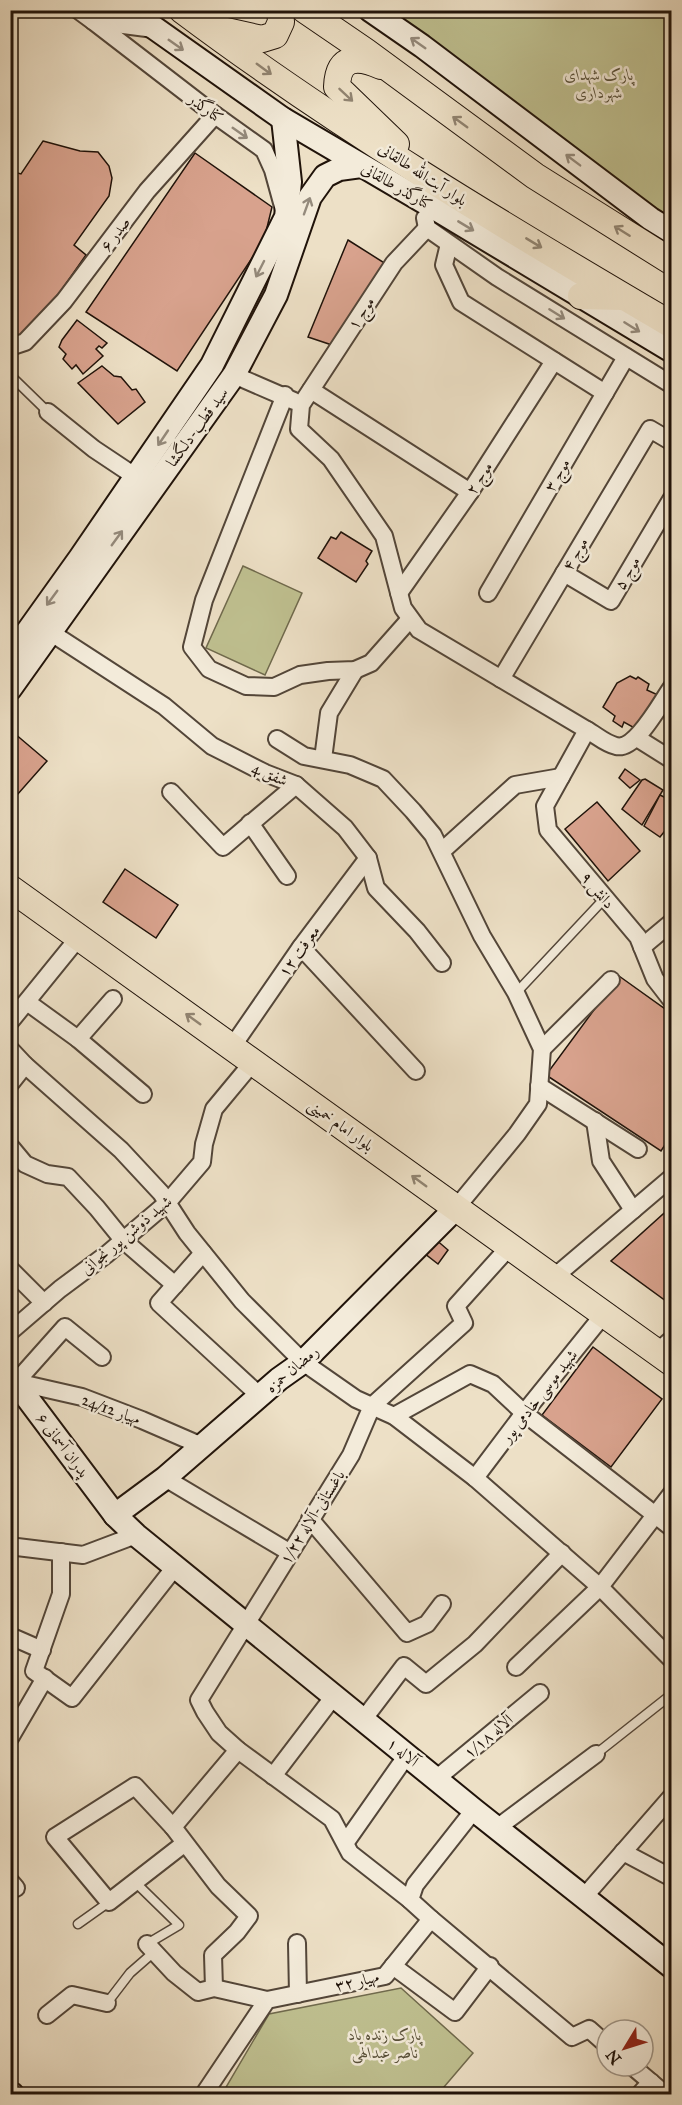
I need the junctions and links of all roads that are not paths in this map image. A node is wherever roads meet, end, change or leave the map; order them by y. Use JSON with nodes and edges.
{"nodes":[{"id":1,"x":78,"y":10,"type":"edge"},
{"id":2,"x":129,"y":10,"type":"edge"},
{"id":3,"x":279,"y":10,"type":"edge"},
{"id":4,"x":305,"y":10,"type":"edge"},
{"id":5,"x":370,"y":10,"type":"edge"},
{"id":6,"x":192,"y":18,"type":"edge"},
{"id":7,"x":93,"y":21,"type":"junction"},
{"id":8,"x":154,"y":30,"type":"junction"},
{"id":9,"x":384,"y":67,"type":"junction"},
{"id":10,"x":214,"y":115,"type":"junction"},
{"id":11,"x":283,"y":119,"type":"junction"},
{"id":12,"x":361,"y":166,"type":"junction"},
{"id":13,"x":424,"y":189,"type":"junction"},
{"id":14,"x":286,"y":217,"type":"junction"},
{"id":15,"x":427,"y":228,"type":"junction"},
{"id":16,"x":672,"y":232,"type":"edge"},
{"id":17,"x":448,"y":244,"type":"junction"},
{"id":18,"x":672,"y":262,"type":"edge"},
{"id":19,"x":581,"y":296,"type":"junction"},
{"id":20,"x":624,"y":297,"type":"junction"},
{"id":21,"x":672,"y":325,"type":"edge"},
{"id":22,"x":10,"y":347,"type":"edge"},
{"id":23,"x":672,"y":351,"type":"edge"},
{"id":24,"x":626,"y":357,"type":"junction"},
{"id":25,"x":554,"y":361,"type":"junction"},
{"id":26,"x":10,"y":375,"type":"edge"},
{"id":27,"x":234,"y":375,"type":"junction"},
{"id":28,"x":672,"y":385,"type":"edge"},
{"id":29,"x":311,"y":390,"type":"junction"},
{"id":30,"x":605,"y":393,"type":"junction"},
{"id":31,"x":285,"y":395,"type":"junction"},
{"id":32,"x":301,"y":405,"type":"junction"},
{"id":33,"x":48,"y":412,"type":"joint"},
{"id":34,"x":672,"y":442,"type":"edge"},
{"id":35,"x":136,"y":477,"type":"junction"},
{"id":36,"x":470,"y":492,"type":"junction"},
{"id":37,"x":672,"y":498,"type":"edge"},
{"id":38,"x":87,"y":564,"type":"junction"},
{"id":39,"x":564,"y":573,"type":"junction"},
{"id":40,"x":399,"y":593,"type":"junction"},
{"id":41,"x":488,"y":593,"type":"dead end"},
{"id":42,"x":410,"y":618,"type":"junction"},
{"id":43,"x":50,"y":632,"type":"junction"},
{"id":44,"x":10,"y":656,"type":"edge"},
{"id":45,"x":355,"y":670,"type":"junction"},
{"id":46,"x":501,"y":680,"type":"junction"},
{"id":47,"x":672,"y":687,"type":"edge"},
{"id":48,"x":10,"y":689,"type":"edge"},
{"id":49,"x":587,"y":730,"type":"junction"},
{"id":50,"x":637,"y":738,"type":"junction"},
{"id":51,"x":277,"y":739,"type":"dead end"},
{"id":52,"x":323,"y":759,"type":"junction"},
{"id":53,"x":672,"y":760,"type":"edge"},
{"id":54,"x":561,"y":777,"type":"junction"},
{"id":55,"x":296,"y":785,"type":"junction"},
{"id":56,"x":171,"y":792,"type":"dead end"},
{"id":57,"x":250,"y":824,"type":"junction"},
{"id":58,"x":442,"y":851,"type":"junction"},
{"id":59,"x":369,"y":858,"type":"junction"},
{"id":60,"x":287,"y":876,"type":"dead end"},
{"id":61,"x":13,"y":894,"type":"edge"},
{"id":62,"x":605,"y":898,"type":"junction"},
{"id":63,"x":672,"y":922,"type":"edge"},
{"id":64,"x":79,"y":937,"type":"junction"},
{"id":65,"x":301,"y":947,"type":"junction"},
{"id":66,"x":642,"y":947,"type":"junction"},
{"id":67,"x":442,"y":963,"type":"dead end"},
{"id":68,"x":611,"y":980,"type":"dead end"},
{"id":69,"x":516,"y":993,"type":"junction"},
{"id":70,"x":113,"y":999,"type":"dead end"},
{"id":71,"x":672,"y":1001,"type":"edge"},
{"id":72,"x":17,"y":1009,"type":"edge"},
{"id":73,"x":78,"y":1039,"type":"junction"},
{"id":74,"x":232,"y":1047,"type":"junction"},
{"id":75,"x":10,"y":1049,"type":"edge"},
{"id":76,"x":542,"y":1049,"type":"junction"},
{"id":77,"x":253,"y":1062,"type":"junction"},
{"id":78,"x":25,"y":1065,"type":"junction"},
{"id":79,"x":416,"y":1071,"type":"dead end"},
{"id":80,"x":10,"y":1084,"type":"edge"},
{"id":81,"x":539,"y":1086,"type":"junction"},
{"id":82,"x":143,"y":1094,"type":"dead end"},
{"id":83,"x":595,"y":1121,"type":"junction"},
{"id":84,"x":10,"y":1146,"type":"edge"},
{"id":85,"x":638,"y":1149,"type":"dead end"},
{"id":86,"x":671,"y":1178,"type":"edge"},
{"id":87,"x":167,"y":1203,"type":"junction"},
{"id":88,"x":456,"y":1208,"type":"junction"},
{"id":89,"x":633,"y":1210,"type":"junction"},
{"id":90,"x":123,"y":1240,"type":"junction"},
{"id":91,"x":510,"y":1246,"type":"junction"},
{"id":92,"x":203,"y":1253,"type":"junction"},
{"id":93,"x":10,"y":1269,"type":"edge"},
{"id":94,"x":553,"y":1278,"type":"junction"},
{"id":95,"x":175,"y":1285,"type":"junction"},
{"id":96,"x":44,"y":1303,"type":"junction"},
{"id":97,"x":604,"y":1314,"type":"junction"},
{"id":98,"x":10,"y":1332,"type":"edge"},
{"id":99,"x":667,"y":1351,"type":"edge"},
{"id":100,"x":102,"y":1357,"type":"dead end"},
{"id":101,"x":303,"y":1362,"type":"junction"},
{"id":102,"x":13,"y":1379,"type":"edge"},
{"id":103,"x":260,"y":1396,"type":"junction"},
{"id":104,"x":372,"y":1406,"type":"junction"},
{"id":105,"x":524,"y":1413,"type":"junction"},
{"id":106,"x":394,"y":1416,"type":"junction"},
{"id":107,"x":202,"y":1446,"type":"junction"},
{"id":108,"x":165,"y":1478,"type":"junction"},
{"id":109,"x":475,"y":1478,"type":"junction"},
{"id":110,"x":672,"y":1493,"type":"edge"},
{"id":111,"x":115,"y":1515,"type":"junction"},
{"id":112,"x":656,"y":1516,"type":"junction"},
{"id":113,"x":310,"y":1519,"type":"junction"},
{"id":114,"x":672,"y":1528,"type":"edge"},
{"id":115,"x":136,"y":1535,"type":"junction"},
{"id":116,"x":10,"y":1549,"type":"edge"},
{"id":117,"x":61,"y":1552,"type":"junction"},
{"id":118,"x":290,"y":1552,"type":"junction"},
{"id":119,"x":562,"y":1553,"type":"junction"},
{"id":120,"x":175,"y":1567,"type":"junction"},
{"id":121,"x":600,"y":1587,"type":"junction"},
{"id":122,"x":442,"y":1604,"type":"dead end"},
{"id":123,"x":246,"y":1626,"type":"junction"},
{"id":124,"x":10,"y":1636,"type":"edge"},
{"id":125,"x":42,"y":1650,"type":"junction"},
{"id":126,"x":672,"y":1660,"type":"edge"},
{"id":127,"x":516,"y":1667,"type":"dead end"},
{"id":128,"x":45,"y":1678,"type":"junction"},
{"id":129,"x":540,"y":1693,"type":"dead end"},
{"id":130,"x":672,"y":1694,"type":"edge"},
{"id":131,"x":334,"y":1696,"type":"junction"},
{"id":132,"x":363,"y":1720,"type":"junction"},
{"id":133,"x":10,"y":1738,"type":"edge"},
{"id":134,"x":238,"y":1750,"type":"junction"},
{"id":135,"x":597,"y":1754,"type":"joint"},
{"id":136,"x":407,"y":1755,"type":"junction"},
{"id":137,"x":273,"y":1776,"type":"junction"},
{"id":138,"x":436,"y":1779,"type":"junction"},
{"id":139,"x":672,"y":1796,"type":"edge"},
{"id":140,"x":474,"y":1810,"type":"junction"},
{"id":141,"x":173,"y":1827,"type":"junction"},
{"id":142,"x":497,"y":1828,"type":"junction"},
{"id":143,"x":346,"y":1842,"type":"junction"},
{"id":144,"x":185,"y":1843,"type":"junction"},
{"id":145,"x":623,"y":1852,"type":"junction"},
{"id":146,"x":672,"y":1878,"type":"edge"},
{"id":147,"x":135,"y":1882,"type":"junction"},
{"id":148,"x":584,"y":1897,"type":"junction"},
{"id":149,"x":410,"y":1900,"type":"junction"},
{"id":150,"x":109,"y":1902,"type":"junction"},
{"id":151,"x":431,"y":1919,"type":"junction"},
{"id":152,"x":78,"y":1924,"type":"dead end"},
{"id":153,"x":297,"y":1943,"type":"dead end"},
{"id":154,"x":151,"y":1948,"type":"junction"},
{"id":155,"x":393,"y":1966,"type":"junction"},
{"id":156,"x":490,"y":1966,"type":"junction"},
{"id":157,"x":672,"y":1967,"type":"edge"},
{"id":158,"x":214,"y":1989,"type":"junction"},
{"id":159,"x":298,"y":1994,"type":"junction"},
{"id":160,"x":267,"y":2000,"type":"junction"},
{"id":161,"x":108,"y":2003,"type":"joint"},
{"id":162,"x":47,"y":2015,"type":"dead end"},
{"id":163,"x":595,"y":2034,"type":"edge"},
{"id":164,"x":645,"y":2088,"type":"edge"},
{"id":165,"x":204,"y":2094,"type":"edge"},
{"id":166,"x":665,"y":2094,"type":"edge"}],
"edges":[{"from":1,"to":7,"type":"street","name":"کنارگذر"},
{"from":2,"to":8,"type":"street","name":"کنارگذر طالقانی"},
{"from":3,"to":6,"type":"main road"},
{"from":4,"to":9,"type":"main road"},
{"from":16,"to":5,"type":"street","one_way":true},
{"from":6,"to":13,"type":"main road","name":"بلوار آیت‌الله طالقانی","one_way":true},
{"from":7,"to":8,"type":"street","name":"کنارگذر"},
{"from":7,"to":10,"type":"street","name":"کنارگذر"},
{"from":8,"to":11,"type":"street","name":"کنارگذر طالقانی","one_way":true},
{"from":9,"to":13,"type":"main road","one_way":true},
{"from":18,"to":9,"type":"main road","one_way":true},
{"from":10,"to":14,"type":"street","name":"کنارگذر","one_way":true},
{"from":10,"to":22,"type":"street","name":"صدر ۶"},
{"from":11,"to":12,"type":"street","name":"کنارگذر طالقانی"},
{"from":11,"to":14,"type":"street","name":"سید قطب-دلگشا"},
{"from":12,"to":13,"type":"street","name":"کنارگذر طالقانی"},
{"from":27,"to":12,"type":"street","name":"سید قطب-دلگشا","one_way":true},
{"from":13,"to":15,"type":"street"},
{"from":13,"to":19,"type":"street","name":"کنارگذر طالقانی","one_way":true},
{"from":13,"to":20,"type":"main road","name":"بلوار آیت‌الله طالقانی","one_way":true},
{"from":14,"to":35,"type":"street","name":"سید قطب-دلگشا","one_way":true},
{"from":15,"to":17,"type":"street"},
{"from":15,"to":29,"type":"street","name":"موج ۱"},
{"from":17,"to":24,"type":"street","one_way":true},
{"from":17,"to":25,"type":"street"},
{"from":19,"to":20,"type":"main road"},
{"from":19,"to":23,"type":"street","name":"کنارگذر طالقانی","one_way":true},
{"from":20,"to":21,"type":"main road","name":"بلوار آیت‌الله طالقانی"},
{"from":24,"to":28,"type":"street"},
{"from":24,"to":30,"type":"street","name":"موج ۳"},
{"from":25,"to":30,"type":"street"},
{"from":25,"to":36,"type":"street","name":"موج ۲"},
{"from":26,"to":33,"type":"lane"},
{"from":27,"to":31,"type":"street"},
{"from":38,"to":27,"type":"street","name":"سید قطب-دلگشا","one_way":true},
{"from":29,"to":32,"type":"street","name":"موج ۱"},
{"from":29,"to":36,"type":"street"},
{"from":30,"to":41,"type":"street","name":"موج ۳"},
{"from":31,"to":32,"type":"street"},
{"from":31,"to":45,"type":"street"},
{"from":32,"to":40,"type":"street"},
{"from":33,"to":35,"type":"street"},
{"from":34,"to":39,"type":"street","name":"موج ۴"},
{"from":35,"to":38,"type":"street","name":"سید قطب-دلگشا"},
{"from":36,"to":40,"type":"street","name":"موج ۲"},
{"from":37,"to":39,"type":"street","name":"موج ۵"},
{"from":38,"to":43,"type":"street","name":"سید قطب-دلگشا"},
{"from":38,"to":44,"type":"street","name":"سید قطب-دلگشا","one_way":true},
{"from":39,"to":46,"type":"street","name":"موج ۴"},
{"from":40,"to":42,"type":"street"},
{"from":42,"to":45,"type":"street"},
{"from":42,"to":46,"type":"street"},
{"from":43,"to":48,"type":"street","name":"سید قطب-دلگشا"},
{"from":43,"to":55,"type":"street","name":"شفق 4"},
{"from":45,"to":52,"type":"street"},
{"from":46,"to":49,"type":"street"},
{"from":47,"to":50,"type":"street"},
{"from":49,"to":50,"type":"street"},
{"from":49,"to":54,"type":"street","name":"دانش ۹"},
{"from":50,"to":53,"type":"street"},
{"from":51,"to":52,"type":"street"},
{"from":52,"to":58,"type":"street"},
{"from":54,"to":58,"type":"street"},
{"from":54,"to":62,"type":"street","name":"دانش ۹"},
{"from":55,"to":57,"type":"street"},
{"from":55,"to":59,"type":"street","name":"شفق 4"},
{"from":56,"to":57,"type":"street"},
{"from":57,"to":60,"type":"street"},
{"from":58,"to":69,"type":"street"},
{"from":59,"to":65,"type":"street","name":"معرفت ۱۲"},
{"from":59,"to":67,"type":"street","name":"شفق 4"},
{"from":61,"to":64,"type":"main road","name":"بلوار امام خمینی"},
{"from":62,"to":66,"type":"street","name":"دانش ۹"},
{"from":62,"to":69,"type":"lane"},
{"from":63,"to":66,"type":"street"},
{"from":64,"to":72,"type":"street"},
{"from":74,"to":64,"type":"main road","name":"بلوار امام خمینی","one_way":true},
{"from":65,"to":74,"type":"street","name":"معرفت ۱۲"},
{"from":65,"to":79,"type":"street"},
{"from":66,"to":71,"type":"street","name":"دانش ۹"},
{"from":68,"to":76,"type":"street"},
{"from":69,"to":76,"type":"street"},
{"from":70,"to":73,"type":"street"},
{"from":72,"to":73,"type":"street"},
{"from":73,"to":82,"type":"street"},
{"from":74,"to":77,"type":"main road","name":"بلوار امام خمینی"},
{"from":75,"to":78,"type":"street"},
{"from":76,"to":81,"type":"street"},
{"from":77,"to":87,"type":"street","name":"شهید ذوشن پور نجوانی"},
{"from":88,"to":77,"type":"main road","name":"بلوار امام خمینی","one_way":true},
{"from":78,"to":80,"type":"street"},
{"from":78,"to":87,"type":"street"},
{"from":81,"to":83,"type":"street"},
{"from":81,"to":88,"type":"street"},
{"from":83,"to":85,"type":"street"},
{"from":83,"to":89,"type":"street"},
{"from":84,"to":90,"type":"street"},
{"from":86,"to":89,"type":"street"},
{"from":87,"to":90,"type":"street","name":"شهید ذوشن پور نجوانی"},
{"from":87,"to":92,"type":"street"},
{"from":88,"to":91,"type":"main road","name":"بلوار امام خمینی"},
{"from":88,"to":101,"type":"street","name":"رمضان حمزه"},
{"from":89,"to":94,"type":"street"},
{"from":90,"to":95,"type":"street"},
{"from":90,"to":96,"type":"street","name":"شهید ذوشن پور نجوانی"},
{"from":91,"to":94,"type":"main road","name":"بلوار امام خمینی"},
{"from":91,"to":104,"type":"street"},
{"from":92,"to":95,"type":"street"},
{"from":92,"to":101,"type":"street"},
{"from":93,"to":96,"type":"street"},
{"from":94,"to":97,"type":"main road","name":"بلوار امام خمینی"},
{"from":95,"to":103,"type":"street"},
{"from":96,"to":98,"type":"street","name":"شهید ذوشن پور نجوانی"},
{"from":97,"to":99,"type":"main road","name":"بلوار امام خمینی"},
{"from":97,"to":105,"type":"street","name":"شهید موسی خادمی پور"},
{"from":100,"to":102,"type":"street"},
{"from":101,"to":103,"type":"street","name":"رمضان حمزه"},
{"from":101,"to":104,"type":"street"},
{"from":102,"to":107,"type":"street","name":"مهیار 24/12"},
{"from":102,"to":111,"type":"street","name":"پدران آسمانی ۶"},
{"from":103,"to":107,"type":"street","name":"رمضان حمزه"},
{"from":104,"to":106,"type":"street"},
{"from":104,"to":113,"type":"street","name":"باغستانی-آلاله ۱/۲۲"},
{"from":105,"to":106,"type":"street"},
{"from":105,"to":109,"type":"street","name":"شهید موسی خادمی پور"},
{"from":105,"to":112,"type":"street"},
{"from":106,"to":109,"type":"street"},
{"from":107,"to":108,"type":"street","name":"رمضان حمزه"},
{"from":108,"to":111,"type":"street","name":"رمضان حمزه"},
{"from":108,"to":118,"type":"street"},
{"from":109,"to":119,"type":"street"},
{"from":110,"to":112,"type":"street"},
{"from":111,"to":115,"type":"street","name":"پدران آسمانی ۶"},
{"from":112,"to":114,"type":"street"},
{"from":112,"to":121,"type":"street"},
{"from":113,"to":118,"type":"street","name":"باغستانی-آلاله ۱/۲۲"},
{"from":113,"to":122,"type":"street"},
{"from":115,"to":117,"type":"street"},
{"from":115,"to":120,"type":"street","name":"آلاله ۱"},
{"from":116,"to":117,"type":"street"},
{"from":117,"to":125,"type":"street"},
{"from":118,"to":123,"type":"street","name":"باغستانی-آلاله ۱/۲۲"},
{"from":119,"to":121,"type":"street"},
{"from":119,"to":132,"type":"street"},
{"from":120,"to":123,"type":"street","name":"آلاله ۱"},
{"from":120,"to":128,"type":"street"},
{"from":121,"to":126,"type":"street"},
{"from":121,"to":127,"type":"street"},
{"from":123,"to":131,"type":"street","name":"آلاله ۱"},
{"from":123,"to":134,"type":"street","name":"باغستانی-آلاله ۱/۲۲"},
{"from":124,"to":125,"type":"street"},
{"from":125,"to":128,"type":"street"},
{"from":128,"to":133,"type":"street"},
{"from":129,"to":138,"type":"street","name":"آلاله ۱/۱۸"},
{"from":130,"to":135,"type":"lane"},
{"from":131,"to":132,"type":"street","name":"آلاله ۱"},
{"from":131,"to":137,"type":"street"},
{"from":132,"to":136,"type":"street","name":"آلاله ۱"},
{"from":134,"to":137,"type":"street"},
{"from":134,"to":141,"type":"street"},
{"from":135,"to":142,"type":"street"},
{"from":136,"to":138,"type":"street","name":"آلاله ۱"},
{"from":136,"to":143,"type":"street"},
{"from":137,"to":143,"type":"street"},
{"from":138,"to":140,"type":"street","name":"آلاله ۱"},
{"from":139,"to":145,"type":"street"},
{"from":140,"to":142,"type":"street","name":"آلاله ۱"},
{"from":140,"to":149,"type":"street"},
{"from":141,"to":144,"type":"street"},
{"from":141,"to":150,"type":"street"},
{"from":142,"to":148,"type":"street","name":"آلاله ۱"},
{"from":143,"to":149,"type":"street"},
{"from":144,"to":147,"type":"street"},
{"from":144,"to":158,"type":"street"},
{"from":145,"to":146,"type":"street"},
{"from":145,"to":148,"type":"street"},
{"from":147,"to":150,"type":"street"},
{"from":147,"to":154,"type":"lane"},
{"from":148,"to":157,"type":"street","name":"آلاله ۱"},
{"from":149,"to":151,"type":"street"},
{"from":150,"to":152,"type":"lane"},
{"from":151,"to":155,"type":"street","name":"مهیار ۳۲"},
{"from":151,"to":156,"type":"street"},
{"from":153,"to":159,"type":"street"},
{"from":154,"to":158,"type":"street"},
{"from":154,"to":161,"type":"lane"},
{"from":155,"to":156,"type":"street"},
{"from":155,"to":159,"type":"street","name":"مهیار ۳۲"},
{"from":156,"to":163,"type":"street"},
{"from":158,"to":160,"type":"street"},
{"from":159,"to":160,"type":"street","name":"مهیار ۳۲"},
{"from":160,"to":165,"type":"street"},
{"from":161,"to":162,"type":"street"},
{"from":164,"to":166,"type":"street"}]}
